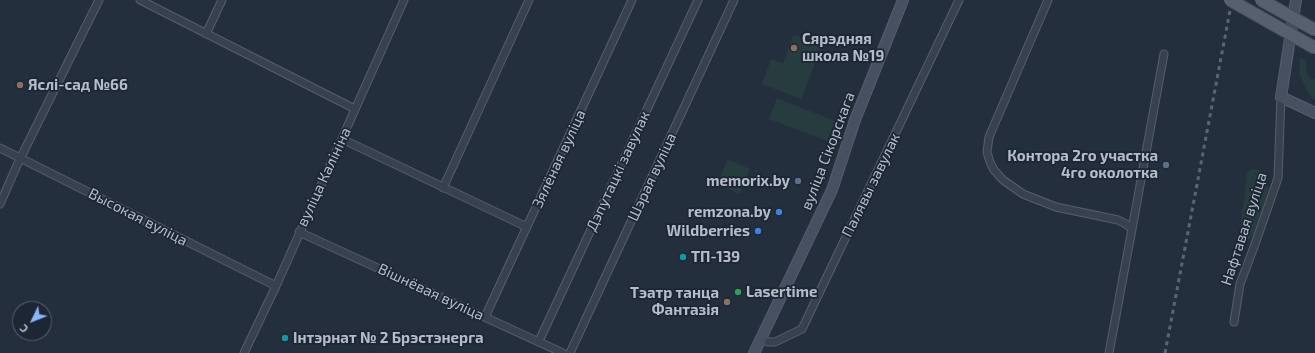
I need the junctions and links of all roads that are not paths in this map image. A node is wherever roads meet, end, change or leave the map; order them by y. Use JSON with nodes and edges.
{"nodes":[{"id":1,"x":99,"y":0,"type":"edge"},
{"id":2,"x":140,"y":0,"type":"edge"},
{"id":3,"x":222,"y":0,"type":"edge"},
{"id":4,"x":404,"y":0,"type":"edge"},
{"id":5,"x":529,"y":0,"type":"edge"},
{"id":6,"x":632,"y":0,"type":"edge"},
{"id":7,"x":698,"y":0,"type":"edge"},
{"id":8,"x":734,"y":0,"type":"edge"},
{"id":9,"x":903,"y":0,"type":"edge"},
{"id":10,"x":959,"y":0,"type":"edge"},
{"id":11,"x":1048,"y":0,"type":"edge"},
{"id":12,"x":1230,"y":0,"type":"edge"},
{"id":13,"x":1262,"y":0,"type":"edge"},
{"id":14,"x":1296,"y":0,"type":"edge"},
{"id":15,"x":1315,"y":30,"type":"edge"},
{"id":16,"x":206,"y":34,"type":"junction"},
{"id":17,"x":1315,"y":48,"type":"edge"},
{"id":18,"x":1164,"y":54,"type":"dead end"},
{"id":19,"x":1281,"y":97,"type":"junction"},
{"id":20,"x":356,"y":109,"type":"junction"},
{"id":21,"x":1315,"y":113,"type":"edge"},
{"id":22,"x":342,"y":139,"type":"junction"},
{"id":23,"x":0,"y":148,"type":"edge"},
{"id":24,"x":21,"y":158,"type":"junction"},
{"id":25,"x":443,"y":188,"type":"junction"},
{"id":26,"x":0,"y":204,"type":"edge"},
{"id":27,"x":527,"y":227,"type":"junction"},
{"id":28,"x":1132,"y":229,"type":"junction"},
{"id":29,"x":299,"y":232,"type":"junction"},
{"id":30,"x":276,"y":286,"type":"junction"},
{"id":31,"x":485,"y":317,"type":"junction"},
{"id":32,"x":1234,"y":322,"type":"dead end"},
{"id":33,"x":761,"y":339,"type":"junction"},
{"id":34,"x":539,"y":341,"type":"junction"},
{"id":35,"x":244,"y":353,"type":"edge"},
{"id":36,"x":563,"y":353,"type":"edge"},
{"id":37,"x":570,"y":353,"type":"edge"},
{"id":38,"x":754,"y":353,"type":"edge"},
{"id":39,"x":1109,"y":353,"type":"edge"}],
"edges":[{"from":1,"to":24,"type":"street"},
{"from":2,"to":16,"type":"street"},
{"from":3,"to":16,"type":"street"},
{"from":4,"to":20,"type":"street","name":"вуліца Калініна"},
{"from":5,"to":25,"type":"street"},
{"from":6,"to":27,"type":"street","name":"Зялёная вуліца"},
{"from":7,"to":34,"type":"street","name":"Дэпутацкі завулак"},
{"from":8,"to":37,"type":"street","name":"Шэрая вуліца"},
{"from":9,"to":33,"type":"street","name":"вуліца Сікорскага"},
{"from":10,"to":33,"type":"street","name":"Палявы завулак"},
{"from":11,"to":28,"type":"street"},
{"from":12,"to":17,"type":"main road","bridge":true},
{"from":13,"to":15,"type":"main road","bridge":true},
{"from":14,"to":19,"type":"street","name":"Нафтавая вуліца"},
{"from":16,"to":20,"type":"street"},
{"from":18,"to":28,"type":"street"},
{"from":19,"to":21,"type":"street"},
{"from":19,"to":32,"type":"street","name":"Нафтавая вуліца"},
{"from":20,"to":22,"type":"street","name":"вуліца Калініна"},
{"from":22,"to":25,"type":"street"},
{"from":22,"to":29,"type":"street","name":"вуліца Калініна"},
{"from":23,"to":24,"type":"street","name":"Высокая вуліца"},
{"from":24,"to":26,"type":"street"},
{"from":24,"to":30,"type":"street","name":"Высокая вуліца"},
{"from":25,"to":27,"type":"street"},
{"from":27,"to":31,"type":"street","name":"Зялёная вуліца"},
{"from":28,"to":39,"type":"street"},
{"from":29,"to":30,"type":"street","name":"вуліца Калініна"},
{"from":29,"to":31,"type":"street","name":"Вішнёвая вуліца"},
{"from":30,"to":35,"type":"street","name":"вуліца Калініна"},
{"from":31,"to":34,"type":"street","name":"Вішнёвая вуліца"},
{"from":33,"to":38,"type":"street","name":"вуліца Сікорскага"},
{"from":34,"to":36,"type":"street","name":"Вішнёвая вуліца"}]}
